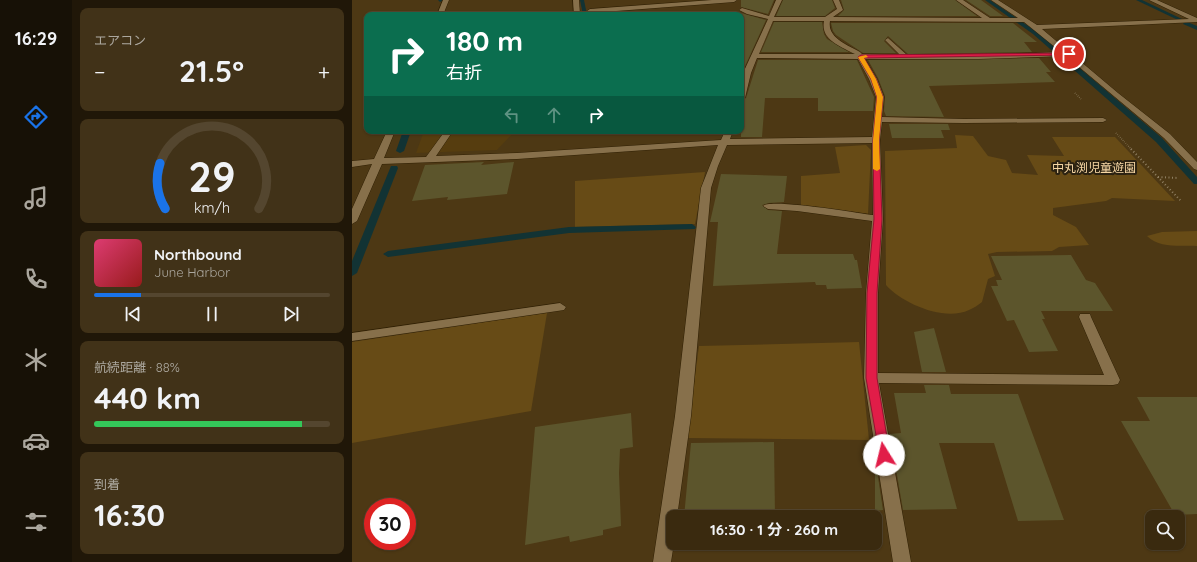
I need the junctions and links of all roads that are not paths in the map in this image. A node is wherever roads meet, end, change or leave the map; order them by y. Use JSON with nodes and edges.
{"nodes":[{"id":1,"x":446,"y":0,"type":"edge"},
{"id":2,"x":576,"y":0,"type":"edge"},
{"id":3,"x":734,"y":0,"type":"edge"},
{"id":4,"x":779,"y":0,"type":"edge"},
{"id":5,"x":836,"y":0,"type":"edge"},
{"id":6,"x":959,"y":0,"type":"edge"},
{"id":7,"x":994,"y":0,"type":"edge"},
{"id":8,"x":1152,"y":0,"type":"edge"},
{"id":9,"x":590,"y":10,"type":"edge"},
{"id":10,"x":742,"y":10,"type":"dead end"},
{"id":11,"x":441,"y":12,"type":"edge"},
{"id":12,"x":577,"y":12,"type":"edge"},
{"id":13,"x":772,"y":18,"type":"junction"},
{"id":14,"x":827,"y":19,"type":"junction"},
{"id":15,"x":1023,"y":20,"type":"junction"},
{"id":16,"x":1197,"y":20,"type":"edge"},
{"id":17,"x":990,"y":21,"type":"junction"},
{"id":18,"x":1186,"y":21,"type":"junction"},
{"id":19,"x":1197,"y":26,"type":"edge"},
{"id":20,"x":1036,"y":27,"type":"junction"},
{"id":21,"x":888,"y":40,"type":"dead end"},
{"id":22,"x":1066,"y":54,"type":"junction"},
{"id":23,"x":756,"y":56,"type":"junction"},
{"id":24,"x":906,"y":56,"type":"junction"},
{"id":25,"x":861,"y":57,"type":"junction"},
{"id":26,"x":744,"y":84,"type":"edge"},
{"id":27,"x":879,"y":119,"type":"junction"},
{"id":28,"x":1103,"y":120,"type":"road end"},
{"id":29,"x":390,"y":134,"type":"edge"},
{"id":30,"x":447,"y":134,"type":"edge"},
{"id":31,"x":726,"y":136,"type":"edge"},
{"id":32,"x":876,"y":140,"type":"junction"},
{"id":33,"x":429,"y":159,"type":"junction"},
{"id":34,"x":378,"y":161,"type":"junction"},
{"id":35,"x":352,"y":164,"type":"edge"},
{"id":36,"x":1197,"y":167,"type":"edge"},
{"id":37,"x":768,"y":206,"type":"dead end"},
{"id":38,"x":878,"y":219,"type":"junction"},
{"id":39,"x":352,"y":221,"type":"edge"},
{"id":40,"x":560,"y":307,"type":"dead end"},
{"id":41,"x":1084,"y":317,"type":"dead end"},
{"id":42,"x":352,"y":337,"type":"edge"},
{"id":43,"x":871,"y":378,"type":"junction"},
{"id":44,"x":662,"y":562,"type":"edge"},
{"id":45,"x":902,"y":562,"type":"edge"}],
"edges":[{"from":1,"to":11,"type":"street"},
{"from":2,"to":12,"type":"street"},
{"from":3,"to":9,"type":"street"},
{"from":4,"to":13,"type":"street"},
{"from":5,"to":14,"type":"street"},
{"from":6,"to":17,"type":"street"},
{"from":7,"to":15,"type":"street"},
{"from":8,"to":16,"type":"street"},
{"from":10,"to":13,"type":"street"},
{"from":13,"to":14,"type":"street"},
{"from":13,"to":23,"type":"street"},
{"from":14,"to":17,"type":"street"},
{"from":14,"to":25,"type":"street"},
{"from":15,"to":17,"type":"street"},
{"from":15,"to":20,"type":"street"},
{"from":16,"to":18,"type":"street"},
{"from":18,"to":19,"type":"street"},
{"from":18,"to":20,"type":"street"},
{"from":20,"to":22,"type":"street"},
{"from":21,"to":24,"type":"street"},
{"from":22,"to":24,"type":"street"},
{"from":22,"to":36,"type":"street"},
{"from":23,"to":25,"type":"street"},
{"from":23,"to":26,"type":"street"},
{"from":24,"to":25,"type":"street"},
{"from":25,"to":27,"type":"street"},
{"from":27,"to":28,"type":"street"},
{"from":27,"to":32,"type":"street"},
{"from":29,"to":34,"type":"street"},
{"from":30,"to":33,"type":"street"},
{"from":31,"to":32,"type":"street"},
{"from":31,"to":33,"type":"street"},
{"from":31,"to":44,"type":"street"},
{"from":32,"to":38,"type":"street"},
{"from":33,"to":34,"type":"street"},
{"from":34,"to":35,"type":"street"},
{"from":34,"to":39,"type":"street"},
{"from":37,"to":38,"type":"street"},
{"from":38,"to":43,"type":"street"},
{"from":40,"to":42,"type":"street"},
{"from":41,"to":43,"type":"street"},
{"from":43,"to":45,"type":"street"}]}
